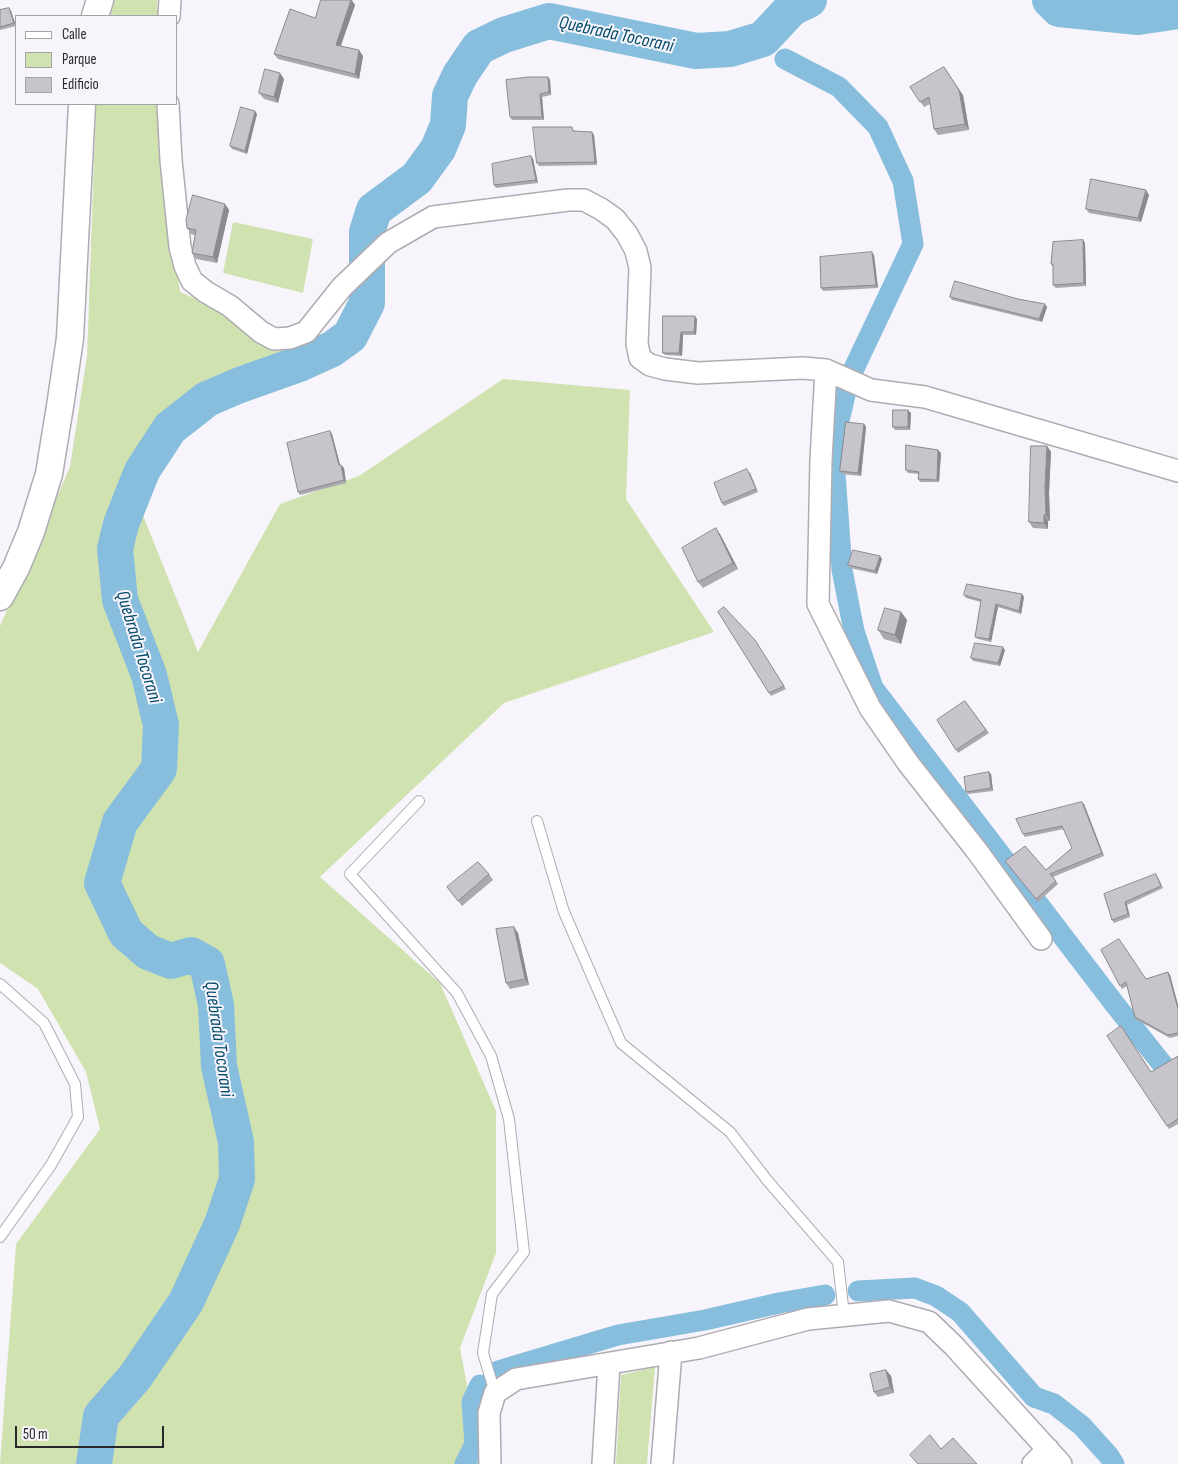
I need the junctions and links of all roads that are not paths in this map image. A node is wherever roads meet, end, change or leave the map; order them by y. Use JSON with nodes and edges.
{"nodes":[{"id":1,"x":100,"y":0,"type":"edge"},
{"id":2,"x":170,"y":0,"type":"edge"},
{"id":3,"x":95,"y":15,"type":"edge"},
{"id":4,"x":169,"y":15,"type":"edge"},
{"id":5,"x":82,"y":105,"type":"edge"},
{"id":6,"x":168,"y":105,"type":"edge"},
{"id":7,"x":826,"y":370,"type":"junction"},
{"id":8,"x":1178,"y":471,"type":"edge"},
{"id":9,"x":0,"y":596,"type":"edge"},
{"id":10,"x":419,"y":801,"type":"dead end"},
{"id":11,"x":538,"y":821,"type":"dead end"},
{"id":12,"x":1041,"y":938,"type":"dead end"},
{"id":13,"x":0,"y":984,"type":"edge"},
{"id":14,"x":0,"y":1237,"type":"edge"},
{"id":15,"x":844,"y":1315,"type":"junction"},
{"id":16,"x":671,"y":1352,"type":"junction"},
{"id":17,"x":609,"y":1364,"type":"junction"},
{"id":18,"x":495,"y":1393,"type":"junction"},
{"id":19,"x":1047,"y":1459,"type":"edge"},
{"id":20,"x":490,"y":1464,"type":"edge"},
{"id":21,"x":603,"y":1464,"type":"edge"},
{"id":22,"x":662,"y":1464,"type":"edge"}],
"edges":[{"from":1,"to":3,"type":"street"},
{"from":2,"to":4,"type":"street"},
{"from":5,"to":9,"type":"street"},
{"from":6,"to":7,"type":"street"},
{"from":7,"to":8,"type":"street"},
{"from":7,"to":12,"type":"street"},
{"from":10,"to":18,"type":"lane"},
{"from":11,"to":15,"type":"lane"},
{"from":13,"to":14,"type":"lane"},
{"from":15,"to":16,"type":"street"},
{"from":15,"to":19,"type":"street"},
{"from":16,"to":17,"type":"street"},
{"from":16,"to":22,"type":"street"},
{"from":17,"to":18,"type":"street"},
{"from":17,"to":21,"type":"street"},
{"from":18,"to":20,"type":"street"}]}
